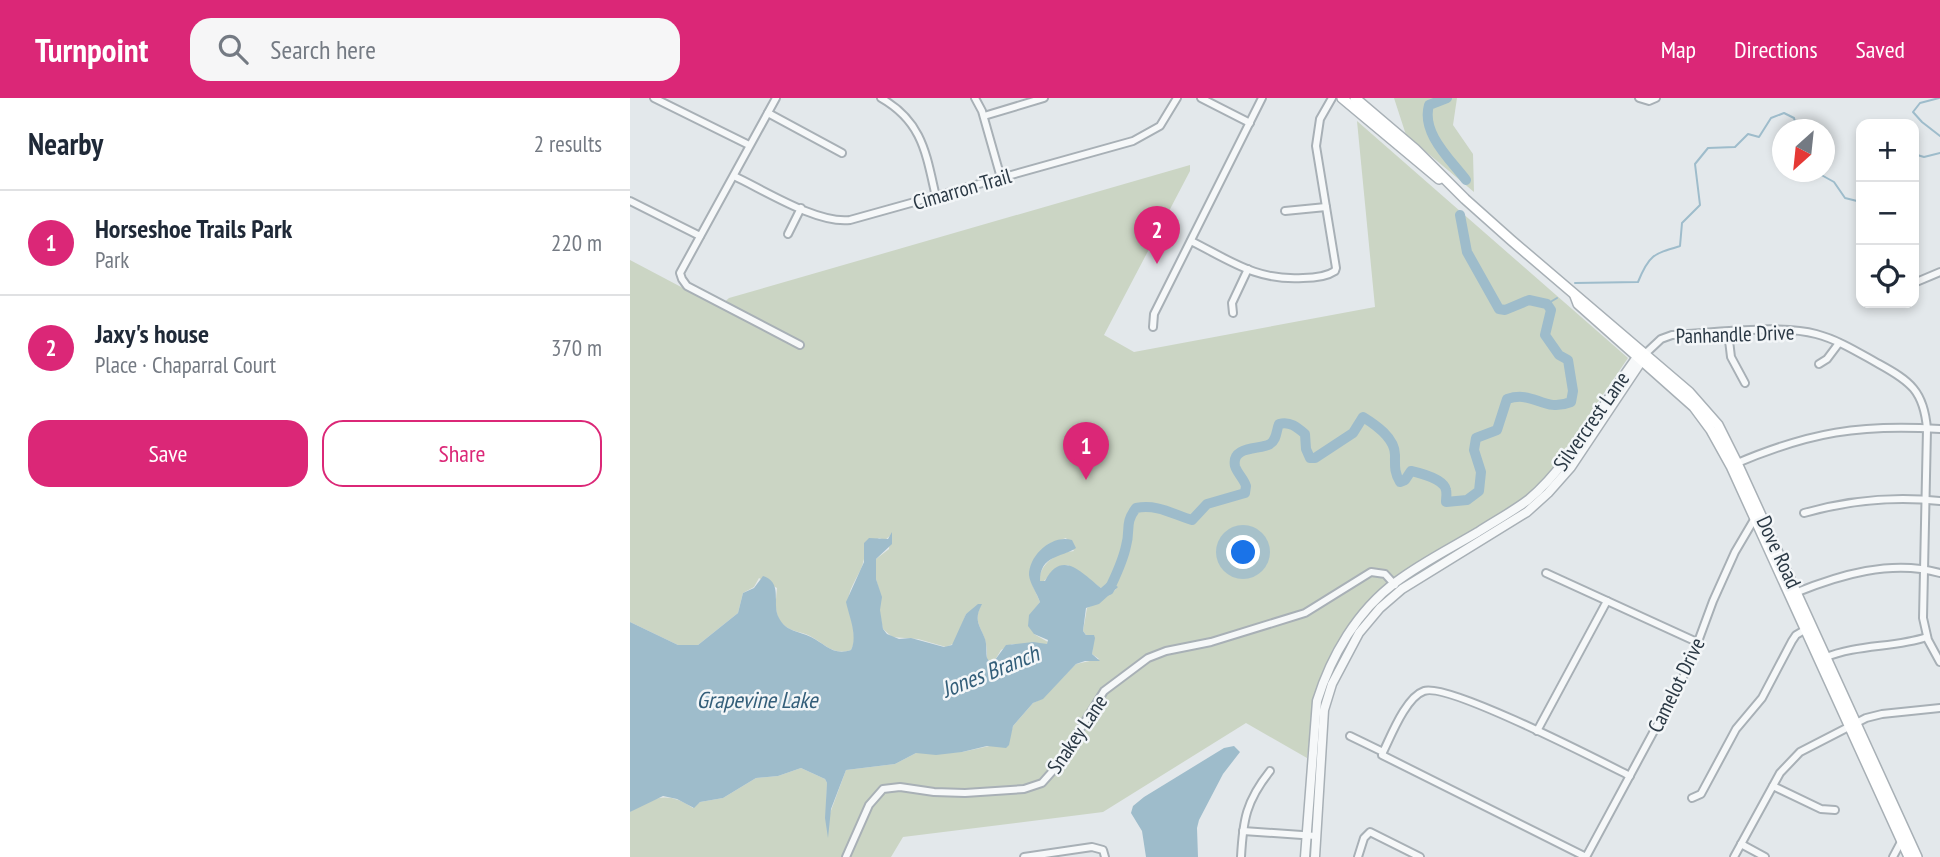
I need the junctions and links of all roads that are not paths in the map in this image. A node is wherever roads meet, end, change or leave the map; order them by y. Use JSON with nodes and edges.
{"nodes":[{"id":1,"x":654,"y":98,"type":"edge"},
{"id":2,"x":776,"y":98,"type":"edge"},
{"id":3,"x":881,"y":98,"type":"edge"},
{"id":4,"x":975,"y":98,"type":"edge"},
{"id":5,"x":1044,"y":98,"type":"edge"},
{"id":6,"x":1177,"y":98,"type":"edge"},
{"id":7,"x":1201,"y":98,"type":"edge"},
{"id":8,"x":1262,"y":98,"type":"edge"},
{"id":9,"x":1332,"y":98,"type":"edge"},
{"id":10,"x":1342,"y":98,"type":"edge"},
{"id":11,"x":1355,"y":98,"type":"edge"},
{"id":12,"x":1639,"y":98,"type":"edge"},
{"id":13,"x":1656,"y":98,"type":"edge"},
{"id":14,"x":768,"y":113,"type":"junction"},
{"id":15,"x":984,"y":116,"type":"junction"},
{"id":16,"x":1250,"y":123,"type":"junction"},
{"id":17,"x":749,"y":145,"type":"junction"},
{"id":18,"x":842,"y":153,"type":"dead end"},
{"id":19,"x":734,"y":176,"type":"junction"},
{"id":20,"x":1001,"y":178,"type":"junction"},
{"id":21,"x":936,"y":197,"type":"junction"},
{"id":22,"x":1465,"y":199,"type":"junction"},
{"id":23,"x":630,"y":201,"type":"edge"},
{"id":24,"x":1326,"y":207,"type":"junction"},
{"id":25,"x":801,"y":208,"type":"junction"},
{"id":26,"x":1285,"y":212,"type":"dead end"},
{"id":27,"x":788,"y":234,"type":"dead end"},
{"id":28,"x":700,"y":236,"type":"junction"},
{"id":29,"x":1191,"y":241,"type":"junction"},
{"id":30,"x":1248,"y":269,"type":"junction"},
{"id":31,"x":1940,"y":272,"type":"edge"},
{"id":32,"x":1919,"y":281,"type":"edge"},
{"id":33,"x":1233,"y":313,"type":"dead end"},
{"id":34,"x":1153,"y":327,"type":"dead end"},
{"id":35,"x":1728,"y":332,"type":"junction"},
{"id":36,"x":1839,"y":343,"type":"junction"},
{"id":37,"x":800,"y":345,"type":"dead end"},
{"id":38,"x":1642,"y":358,"type":"junction"},
{"id":39,"x":1819,"y":364,"type":"dead end"},
{"id":40,"x":1745,"y":383,"type":"dead end"},
{"id":41,"x":1927,"y":429,"type":"junction"},
{"id":42,"x":1940,"y":429,"type":"edge"},
{"id":43,"x":1734,"y":464,"type":"junction"},
{"id":44,"x":1925,"y":499,"type":"junction"},
{"id":45,"x":1940,"y":501,"type":"edge"},
{"id":46,"x":1804,"y":513,"type":"dead end"},
{"id":47,"x":1757,"y":514,"type":"junction"},
{"id":48,"x":1924,"y":569,"type":"junction"},
{"id":49,"x":1546,"y":573,"type":"dead end"},
{"id":50,"x":1940,"y":573,"type":"edge"},
{"id":51,"x":1397,"y":587,"type":"junction"},
{"id":52,"x":1793,"y":594,"type":"junction"},
{"id":53,"x":1607,"y":601,"type":"junction"},
{"id":54,"x":1809,"y":628,"type":"junction"},
{"id":55,"x":1927,"y":636,"type":"junction"},
{"id":56,"x":1699,"y":643,"type":"junction"},
{"id":57,"x":1823,"y":659,"type":"junction"},
{"id":58,"x":1940,"y":662,"type":"edge"},
{"id":59,"x":1940,"y":708,"type":"edge"},
{"id":60,"x":1853,"y":726,"type":"junction"},
{"id":61,"x":1537,"y":731,"type":"junction"},
{"id":62,"x":1350,"y":736,"type":"dead end"},
{"id":63,"x":1383,"y":752,"type":"junction"},
{"id":64,"x":1270,"y":771,"type":"dead end"},
{"id":65,"x":1630,"y":776,"type":"junction"},
{"id":66,"x":1773,"y":786,"type":"junction"},
{"id":67,"x":1692,"y":798,"type":"dead end"},
{"id":68,"x":1835,"y":810,"type":"dead end"},
{"id":69,"x":1242,"y":831,"type":"junction"},
{"id":70,"x":1311,"y":835,"type":"junction"},
{"id":71,"x":1904,"y":837,"type":"junction"},
{"id":72,"x":1741,"y":844,"type":"junction"},
{"id":73,"x":1104,"y":853,"type":"edge"},
{"id":74,"x":846,"y":857,"type":"edge"},
{"id":75,"x":1024,"y":857,"type":"edge"},
{"id":76,"x":1241,"y":857,"type":"edge"},
{"id":77,"x":1305,"y":857,"type":"edge"},
{"id":78,"x":1314,"y":857,"type":"edge"},
{"id":79,"x":1358,"y":857,"type":"edge"},
{"id":80,"x":1420,"y":857,"type":"edge"},
{"id":81,"x":1586,"y":857,"type":"edge"},
{"id":82,"x":1734,"y":857,"type":"edge"},
{"id":83,"x":1765,"y":857,"type":"edge"},
{"id":84,"x":1893,"y":857,"type":"edge"},
{"id":85,"x":1909,"y":857,"type":"edge"},
{"id":86,"x":1917,"y":857,"type":"edge"}],
"edges":[{"from":1,"to":17,"type":"street"},
{"from":2,"to":14,"type":"street"},
{"from":3,"to":21,"type":"street"},
{"from":4,"to":15,"type":"street"},
{"from":5,"to":15,"type":"street"},
{"from":6,"to":20,"type":"street","name":"Cimarron Trail"},
{"from":7,"to":16,"type":"street"},
{"from":8,"to":16,"type":"street"},
{"from":9,"to":24,"type":"street"},
{"from":10,"to":22,"type":"main road","name":"Dove Road"},
{"from":11,"to":22,"type":"main road","name":"Dove Road"},
{"from":12,"to":13,"type":"street"},
{"from":14,"to":17,"type":"street"},
{"from":14,"to":18,"type":"street"},
{"from":15,"to":20,"type":"street"},
{"from":16,"to":29,"type":"street"},
{"from":17,"to":19,"type":"street"},
{"from":19,"to":25,"type":"street","name":"Cimarron Trail"},
{"from":19,"to":28,"type":"street"},
{"from":20,"to":21,"type":"street","name":"Cimarron Trail"},
{"from":21,"to":25,"type":"street","name":"Cimarron Trail"},
{"from":22,"to":38,"type":"main road","name":"Dove Road"},
{"from":23,"to":28,"type":"street"},
{"from":24,"to":26,"type":"street"},
{"from":24,"to":30,"type":"street"},
{"from":25,"to":27,"type":"street"},
{"from":28,"to":37,"type":"street"},
{"from":29,"to":30,"type":"street"},
{"from":29,"to":34,"type":"street"},
{"from":30,"to":33,"type":"street"},
{"from":31,"to":32,"type":"street"},
{"from":35,"to":36,"type":"street","name":"Panhandle Drive"},
{"from":35,"to":38,"type":"street","name":"Panhandle Drive"},
{"from":35,"to":40,"type":"street"},
{"from":36,"to":39,"type":"street"},
{"from":36,"to":41,"type":"street","name":"Panhandle Drive"},
{"from":38,"to":43,"type":"main road","name":"Dove Road"},
{"from":38,"to":51,"type":"street","name":"Silvercrest Lane"},
{"from":41,"to":42,"type":"street"},
{"from":41,"to":43,"type":"street"},
{"from":41,"to":44,"type":"street","name":"Panhandle Drive"},
{"from":43,"to":47,"type":"main road","name":"Dove Road"},
{"from":44,"to":45,"type":"street"},
{"from":44,"to":46,"type":"street"},
{"from":44,"to":48,"type":"street","name":"Panhandle Drive"},
{"from":47,"to":52,"type":"main road","name":"Dove Road"},
{"from":47,"to":56,"type":"street","name":"Camelot Drive"},
{"from":48,"to":50,"type":"street"},
{"from":48,"to":52,"type":"street"},
{"from":48,"to":55,"type":"street","name":"Panhandle Drive"},
{"from":49,"to":53,"type":"street"},
{"from":51,"to":70,"type":"street","name":"Silvercrest Lane"},
{"from":51,"to":74,"type":"street","name":"Snakey Lane"},
{"from":52,"to":54,"type":"main road","name":"Dove Road"},
{"from":53,"to":56,"type":"street"},
{"from":53,"to":61,"type":"street"},
{"from":54,"to":57,"type":"main road","name":"Dove Road"},
{"from":54,"to":67,"type":"street"},
{"from":55,"to":57,"type":"street"},
{"from":55,"to":58,"type":"street","name":"Panhandle Drive"},
{"from":56,"to":65,"type":"street","name":"Camelot Drive"},
{"from":57,"to":60,"type":"main road","name":"Dove Road"},
{"from":59,"to":60,"type":"street"},
{"from":60,"to":66,"type":"street"},
{"from":60,"to":71,"type":"main road","name":"Dove Road"},
{"from":61,"to":63,"type":"street"},
{"from":61,"to":65,"type":"street"},
{"from":62,"to":63,"type":"street"},
{"from":63,"to":81,"type":"street"},
{"from":64,"to":69,"type":"street"},
{"from":65,"to":81,"type":"street","name":"Camelot Drive"},
{"from":66,"to":68,"type":"street"},
{"from":66,"to":72,"type":"street"},
{"from":69,"to":70,"type":"street"},
{"from":69,"to":76,"type":"street"},
{"from":70,"to":77,"type":"street","name":"Silvercrest Lane"},
{"from":70,"to":78,"type":"street","name":"Silvercrest Lane"},
{"from":71,"to":84,"type":"street"},
{"from":71,"to":85,"type":"main road","name":"Dove Road"},
{"from":71,"to":86,"type":"main road","name":"Dove Road"},
{"from":72,"to":82,"type":"street"},
{"from":72,"to":83,"type":"street"},
{"from":73,"to":75,"type":"street"},
{"from":79,"to":80,"type":"street"}]}
